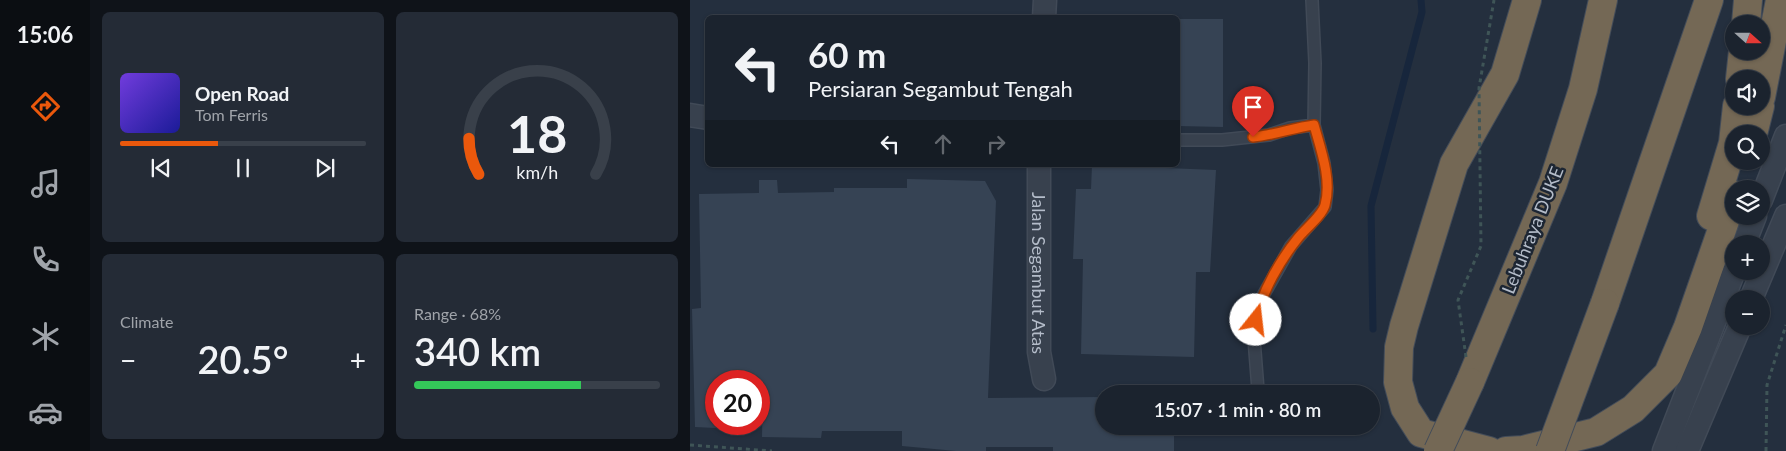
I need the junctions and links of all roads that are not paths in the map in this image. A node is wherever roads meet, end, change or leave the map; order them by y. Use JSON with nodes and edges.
{"nodes":[{"id":1,"x":1045,"y":0,"type":"edge"},
{"id":2,"x":1312,"y":0,"type":"edge"},
{"id":3,"x":1527,"y":0,"type":"edge"},
{"id":4,"x":1603,"y":0,"type":"edge"},
{"id":5,"x":1710,"y":0,"type":"edge"},
{"id":6,"x":1748,"y":0,"type":"edge"},
{"id":7,"x":1780,"y":0,"type":"edge"},
{"id":8,"x":1044,"y":15,"type":"edge"},
{"id":9,"x":1747,"y":15,"type":"edge"},
{"id":10,"x":1766,"y":70,"type":"edge"},
{"id":11,"x":1736,"y":115,"type":"edge"},
{"id":12,"x":690,"y":116,"type":"edge"},
{"id":13,"x":705,"y":118,"type":"edge"},
{"id":14,"x":1314,"y":125,"type":"junction"},
{"id":15,"x":1786,"y":136,"type":"edge"},
{"id":16,"x":1180,"y":140,"type":"edge"},
{"id":17,"x":1039,"y":167,"type":"edge"},
{"id":18,"x":1769,"y":180,"type":"edge"},
{"id":19,"x":1786,"y":216,"type":"edge"},
{"id":20,"x":1725,"y":220,"type":"edge"},
{"id":21,"x":1730,"y":280,"type":"edge"},
{"id":22,"x":1756,"y":290,"type":"edge"},
{"id":23,"x":1736,"y":335,"type":"edge"},
{"id":24,"x":1044,"y":379,"type":"dead end"},
{"id":25,"x":1258,"y":385,"type":"edge"},
{"id":26,"x":1596,"y":432,"type":"junction"},
{"id":27,"x":1430,"y":442,"type":"edge"},
{"id":28,"x":1446,"y":451,"type":"edge"},
{"id":29,"x":1489,"y":451,"type":"edge"},
{"id":30,"x":1506,"y":451,"type":"edge"},
{"id":31,"x":1550,"y":451,"type":"edge"},
{"id":32,"x":1664,"y":451,"type":"edge"},
{"id":33,"x":1687,"y":451,"type":"edge"}],
"edges":[{"from":1,"to":8,"type":"street"},
{"from":2,"to":14,"type":"lane"},
{"from":3,"to":27,"type":"highway"},
{"from":4,"to":27,"type":"highway","name":"Lebuhraya DUKE","bridge":true},
{"from":5,"to":31,"type":"highway","bridge":true},
{"from":6,"to":9,"type":"highway"},
{"from":7,"to":10,"type":"highway"},
{"from":11,"to":26,"type":"highway"},
{"from":12,"to":13,"type":"street"},
{"from":14,"to":16,"type":"lane"},
{"from":14,"to":25,"type":"lane"},
{"from":15,"to":18,"type":"street"},
{"from":17,"to":24,"type":"street","name":"Jalan Segambut Atas"},
{"from":19,"to":22,"type":"street"},
{"from":20,"to":26,"type":"highway"},
{"from":21,"to":32,"type":"street"},
{"from":23,"to":33,"type":"street"},
{"from":26,"to":30,"type":"highway"},
{"from":27,"to":28,"type":"highway"},
{"from":27,"to":29,"type":"highway"}]}
